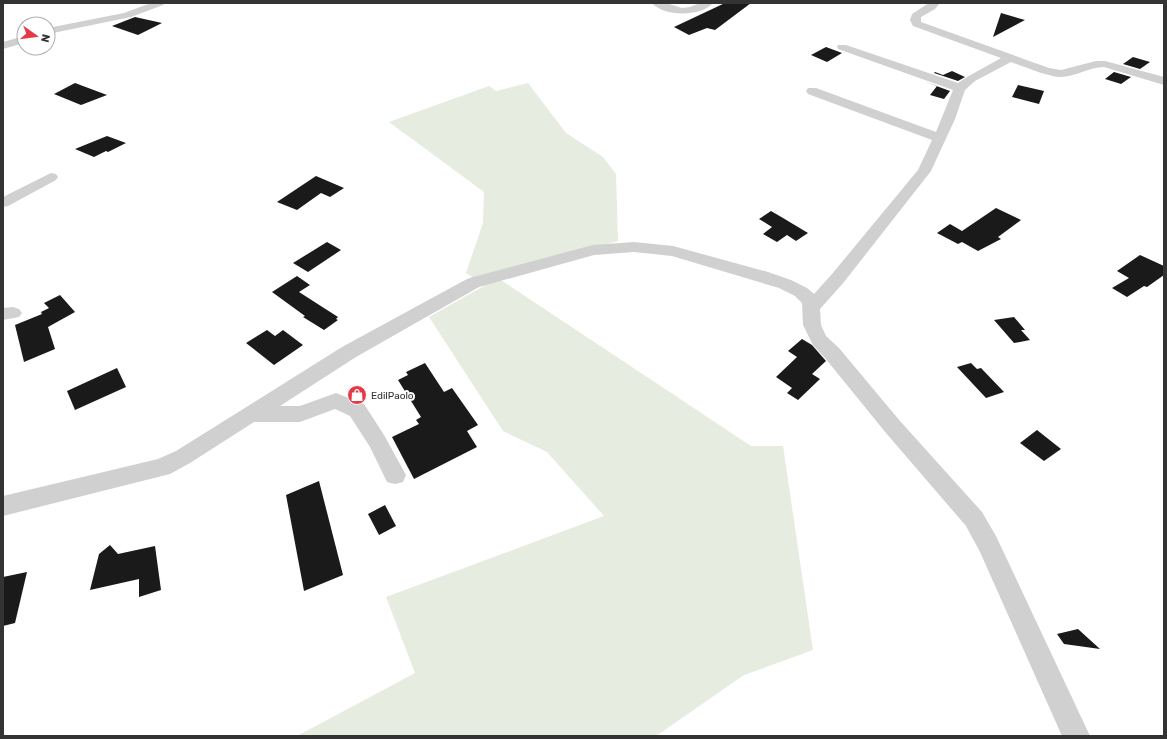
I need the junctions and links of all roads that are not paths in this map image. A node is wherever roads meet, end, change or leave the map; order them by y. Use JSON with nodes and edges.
{"nodes":[{"id":1,"x":160,"y":3,"type":"edge"},
{"id":2,"x":657,"y":3,"type":"edge"},
{"id":3,"x":708,"y":3,"type":"edge"},
{"id":4,"x":935,"y":3,"type":"edge"},
{"id":5,"x":56,"y":29,"type":"edge"},
{"id":6,"x":16,"y":41,"type":"edge"},
{"id":7,"x":3,"y":46,"type":"edge"},
{"id":8,"x":842,"y":47,"type":"dead end"},
{"id":9,"x":1010,"y":58,"type":"junction"},
{"id":10,"x":1164,"y":81,"type":"edge"},
{"id":11,"x":960,"y":88,"type":"junction"},
{"id":12,"x":812,"y":91,"type":"dead end"},
{"id":13,"x":940,"y":138,"type":"junction"},
{"id":14,"x":51,"y":177,"type":"dead end"},
{"id":15,"x":3,"y":203,"type":"edge"},
{"id":16,"x":812,"y":307,"type":"junction"},
{"id":17,"x":250,"y":414,"type":"junction"},
{"id":18,"x":395,"y":475,"type":"dead end"},
{"id":19,"x":3,"y":506,"type":"edge"},
{"id":20,"x":1076,"y":736,"type":"edge"}],
"edges":[{"from":1,"to":5,"type":"street"},
{"from":2,"to":3,"type":"street"},
{"from":4,"to":9,"type":"street"},
{"from":6,"to":7,"type":"street"},
{"from":8,"to":11,"type":"street"},
{"from":9,"to":10,"type":"street"},
{"from":9,"to":11,"type":"street"},
{"from":11,"to":13,"type":"street"},
{"from":12,"to":13,"type":"street"},
{"from":13,"to":16,"type":"street"},
{"from":14,"to":15,"type":"street"},
{"from":16,"to":17,"type":"street"},
{"from":16,"to":20,"type":"street"},
{"from":17,"to":18,"type":"street"},
{"from":17,"to":19,"type":"street"}]}
